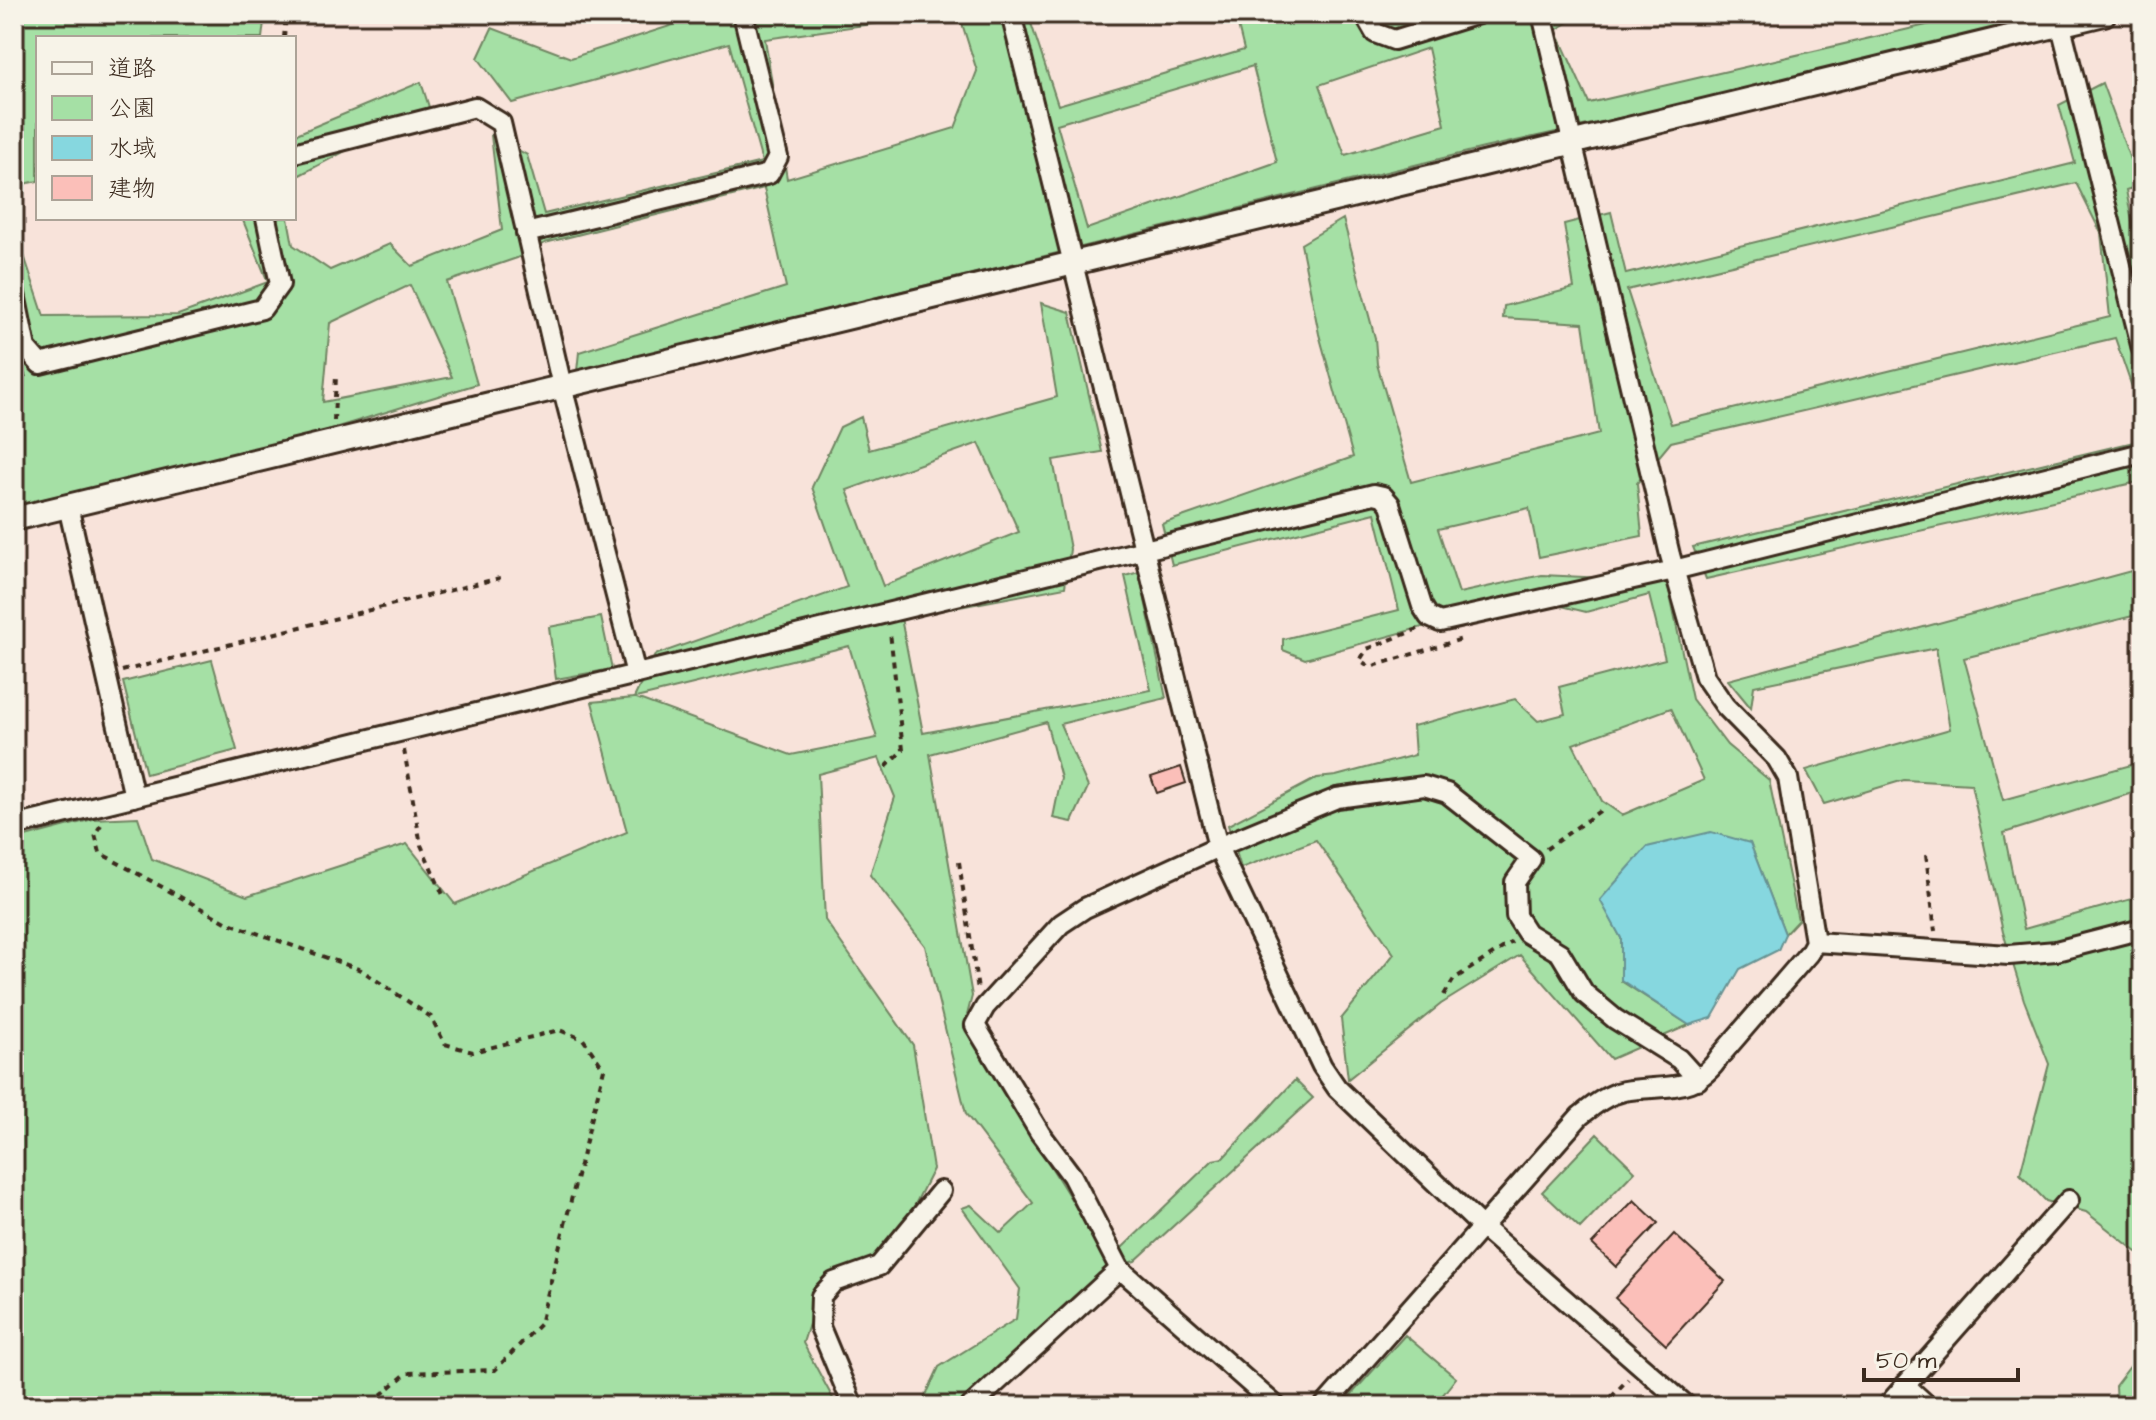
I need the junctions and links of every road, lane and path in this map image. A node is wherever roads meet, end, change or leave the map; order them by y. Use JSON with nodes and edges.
{"nodes":[{"id":1,"x":286,"y":14,"type":"edge"},
{"id":2,"x":743,"y":14,"type":"edge"},
{"id":3,"x":1011,"y":14,"type":"edge"},
{"id":4,"x":1364,"y":14,"type":"edge"},
{"id":5,"x":1478,"y":14,"type":"edge"},
{"id":6,"x":1542,"y":14,"type":"edge"},
{"id":7,"x":2104,"y":14,"type":"edge"},
{"id":8,"x":2059,"y":19,"type":"edge"},
{"id":9,"x":284,"y":36,"type":"edge"},
{"id":10,"x":1571,"y":143,"type":"junction"},
{"id":11,"x":296,"y":152,"type":"edge"},
{"id":12,"x":266,"y":220,"type":"edge"},
{"id":13,"x":526,"y":233,"type":"junction"},
{"id":14,"x":1072,"y":263,"type":"junction"},
{"id":15,"x":14,"y":289,"type":"edge"},
{"id":16,"x":2138,"y":315,"type":"edge"},
{"id":17,"x":2142,"y":349,"type":"edge"},
{"id":18,"x":336,"y":375,"type":"dead end"},
{"id":19,"x":562,"y":386,"type":"junction"},
{"id":20,"x":334,"y":441,"type":"junction"},
{"id":21,"x":2142,"y":453,"type":"edge"},
{"id":22,"x":68,"y":506,"type":"junction"},
{"id":23,"x":14,"y":519,"type":"edge"},
{"id":24,"x":1146,"y":551,"type":"junction"},
{"id":25,"x":1674,"y":570,"type":"junction"},
{"id":26,"x":500,"y":578,"type":"dead end"},
{"id":27,"x":888,"y":613,"type":"junction"},
{"id":28,"x":636,"y":674,"type":"junction"},
{"id":29,"x":106,"y":675,"type":"junction"},
{"id":30,"x":401,"y":732,"type":"junction"},
{"id":31,"x":886,"y":767,"type":"dead end"},
{"id":32,"x":134,"y":797,"type":"junction"},
{"id":33,"x":1604,"y":808,"type":"dead end"},
{"id":34,"x":104,"y":821,"type":"dead end"},
{"id":35,"x":14,"y":826,"type":"edge"},
{"id":36,"x":1218,"y":847,"type":"junction"},
{"id":37,"x":1926,"y":855,"type":"dead end"},
{"id":38,"x":1531,"y":859,"type":"junction"},
{"id":39,"x":959,"y":862,"type":"dead end"},
{"id":40,"x":444,"y":897,"type":"dead end"},
{"id":41,"x":2142,"y":929,"type":"edge"},
{"id":42,"x":1527,"y":933,"type":"junction"},
{"id":43,"x":1815,"y":942,"type":"junction"},
{"id":44,"x":1937,"y":950,"type":"junction"},
{"id":45,"x":1444,"y":995,"type":"dead end"},
{"id":46,"x":985,"y":1007,"type":"junction"},
{"id":47,"x":1698,"y":1080,"type":"junction"},
{"id":48,"x":941,"y":1191,"type":"dead end"},
{"id":49,"x":2069,"y":1200,"type":"dead end"},
{"id":50,"x":1481,"y":1226,"type":"junction"},
{"id":51,"x":1120,"y":1269,"type":"junction"},
{"id":52,"x":1641,"y":1365,"type":"junction"},
{"id":53,"x":1905,"y":1385,"type":"junction"},
{"id":54,"x":375,"y":1406,"type":"edge"},
{"id":55,"x":853,"y":1406,"type":"edge"},
{"id":56,"x":971,"y":1406,"type":"edge"},
{"id":57,"x":1276,"y":1406,"type":"edge"},
{"id":58,"x":1324,"y":1406,"type":"edge"},
{"id":59,"x":1603,"y":1406,"type":"edge"},
{"id":60,"x":1687,"y":1406,"type":"edge"},
{"id":61,"x":1887,"y":1406,"type":"edge"},
{"id":62,"x":1928,"y":1406,"type":"edge"}],
"edges":[{"from":1,"to":9,"type":"path"},
{"from":2,"to":13,"type":"street"},
{"from":3,"to":14,"type":"street"},
{"from":4,"to":5,"type":"street"},
{"from":6,"to":10,"type":"street"},
{"from":7,"to":8,"type":"street"},
{"from":8,"to":10,"type":"street"},
{"from":8,"to":16,"type":"street"},
{"from":10,"to":14,"type":"street"},
{"from":10,"to":25,"type":"street"},
{"from":11,"to":13,"type":"street"},
{"from":12,"to":15,"type":"street"},
{"from":13,"to":19,"type":"street"},
{"from":14,"to":19,"type":"street"},
{"from":14,"to":24,"type":"street"},
{"from":16,"to":17,"type":"street"},
{"from":18,"to":20,"type":"path"},
{"from":19,"to":20,"type":"street"},
{"from":19,"to":28,"type":"street"},
{"from":20,"to":22,"type":"street"},
{"from":21,"to":25,"type":"street"},
{"from":22,"to":23,"type":"street"},
{"from":22,"to":29,"type":"street"},
{"from":24,"to":25,"type":"street"},
{"from":24,"to":27,"type":"street"},
{"from":24,"to":36,"type":"street"},
{"from":25,"to":43,"type":"street"},
{"from":26,"to":29,"type":"path"},
{"from":27,"to":28,"type":"street"},
{"from":27,"to":31,"type":"path"},
{"from":28,"to":30,"type":"street"},
{"from":29,"to":32,"type":"street"},
{"from":30,"to":32,"type":"street"},
{"from":30,"to":40,"type":"path"},
{"from":32,"to":35,"type":"street"},
{"from":33,"to":38,"type":"path"},
{"from":34,"to":54,"type":"path"},
{"from":36,"to":38,"type":"street"},
{"from":36,"to":46,"type":"street"},
{"from":36,"to":50,"type":"street"},
{"from":37,"to":44,"type":"path"},
{"from":38,"to":42,"type":"street"},
{"from":39,"to":46,"type":"path"},
{"from":41,"to":44,"type":"street"},
{"from":42,"to":45,"type":"path"},
{"from":42,"to":47,"type":"street"},
{"from":43,"to":44,"type":"street"},
{"from":43,"to":47,"type":"street"},
{"from":46,"to":51,"type":"street"},
{"from":47,"to":50,"type":"street"},
{"from":48,"to":55,"type":"street"},
{"from":49,"to":53,"type":"street"},
{"from":50,"to":52,"type":"street"},
{"from":50,"to":58,"type":"street"},
{"from":51,"to":56,"type":"street"},
{"from":51,"to":57,"type":"street"},
{"from":52,"to":59,"type":"path"},
{"from":52,"to":60,"type":"street"},
{"from":53,"to":61,"type":"street"},
{"from":53,"to":62,"type":"street"}]}
